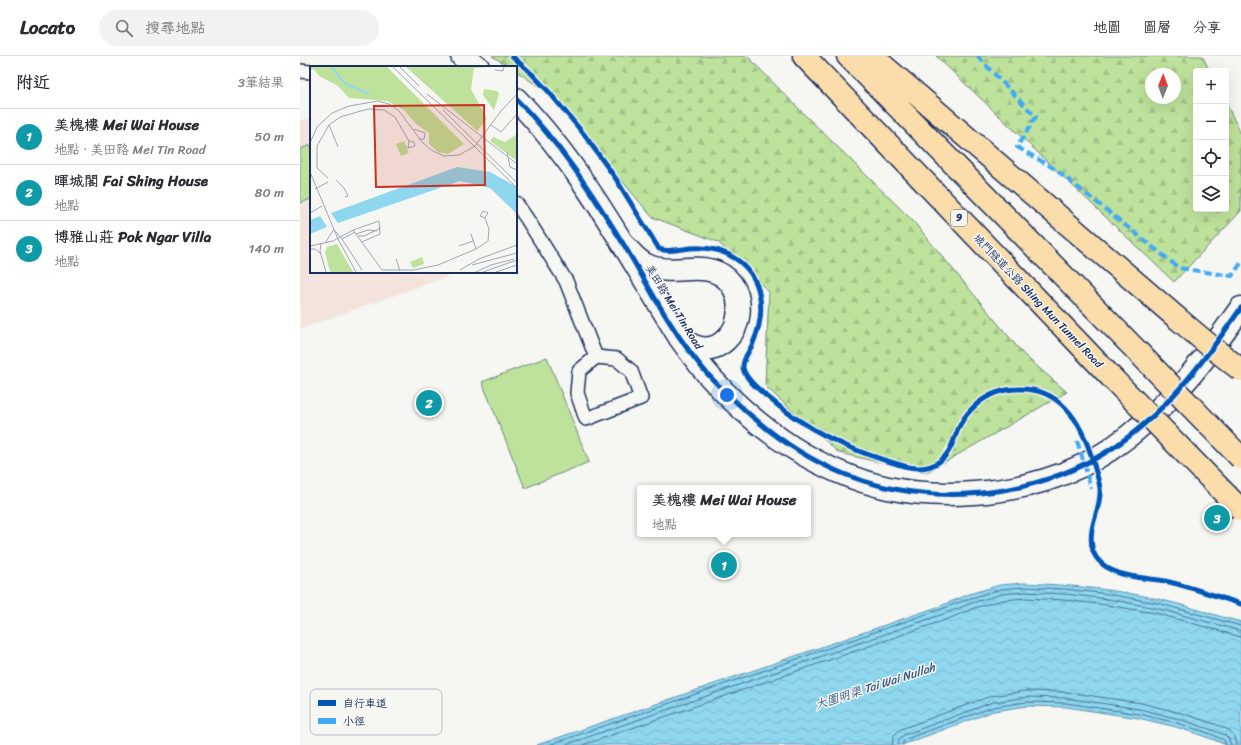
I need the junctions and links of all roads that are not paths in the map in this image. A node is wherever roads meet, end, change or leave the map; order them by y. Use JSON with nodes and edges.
{"nodes":[{"id":1,"x":462,"y":56,"type":"edge"},
{"id":2,"x":804,"y":56,"type":"edge"},
{"id":3,"x":848,"y":56,"type":"edge"},
{"id":4,"x":872,"y":56,"type":"edge"},
{"id":5,"x":477,"y":66,"type":"edge"},
{"id":6,"x":300,"y":71,"type":"edge"},
{"id":7,"x":310,"y":72,"type":"edge"},
{"id":8,"x":517,"y":100,"type":"edge"},
{"id":9,"x":517,"y":204,"type":"edge"},
{"id":10,"x":623,"y":244,"type":"junction"},
{"id":11,"x":1241,"y":308,"type":"edge"},
{"id":12,"x":680,"y":338,"type":"junction"},
{"id":13,"x":596,"y":357,"type":"junction"},
{"id":14,"x":1241,"y":370,"type":"edge"},
{"id":15,"x":1241,"y":458,"type":"edge"},
{"id":16,"x":1241,"y":510,"type":"edge"}],
"edges":[{"from":1,"to":5,"type":"street"},
{"from":2,"to":16,"type":"highway","name":"城門隧道公路 Shing Mun Tunnel Road","number":"9","bridge":true},
{"from":3,"to":15,"type":"highway","bridge":true},
{"from":4,"to":14,"type":"highway","bridge":true},
{"from":6,"to":7,"type":"lane"},
{"from":8,"to":10,"type":"street","name":"美田路 Mei Tin Road"},
{"from":9,"to":13,"type":"lane"},
{"from":10,"to":12,"type":"street","name":"美田路 Mei Tin Road"},
{"from":10,"to":12,"type":"street"},
{"from":11,"to":12,"type":"street","name":"美田路 Mei Tin Road"},
{"from":13,"to":13,"type":"lane"}]}
